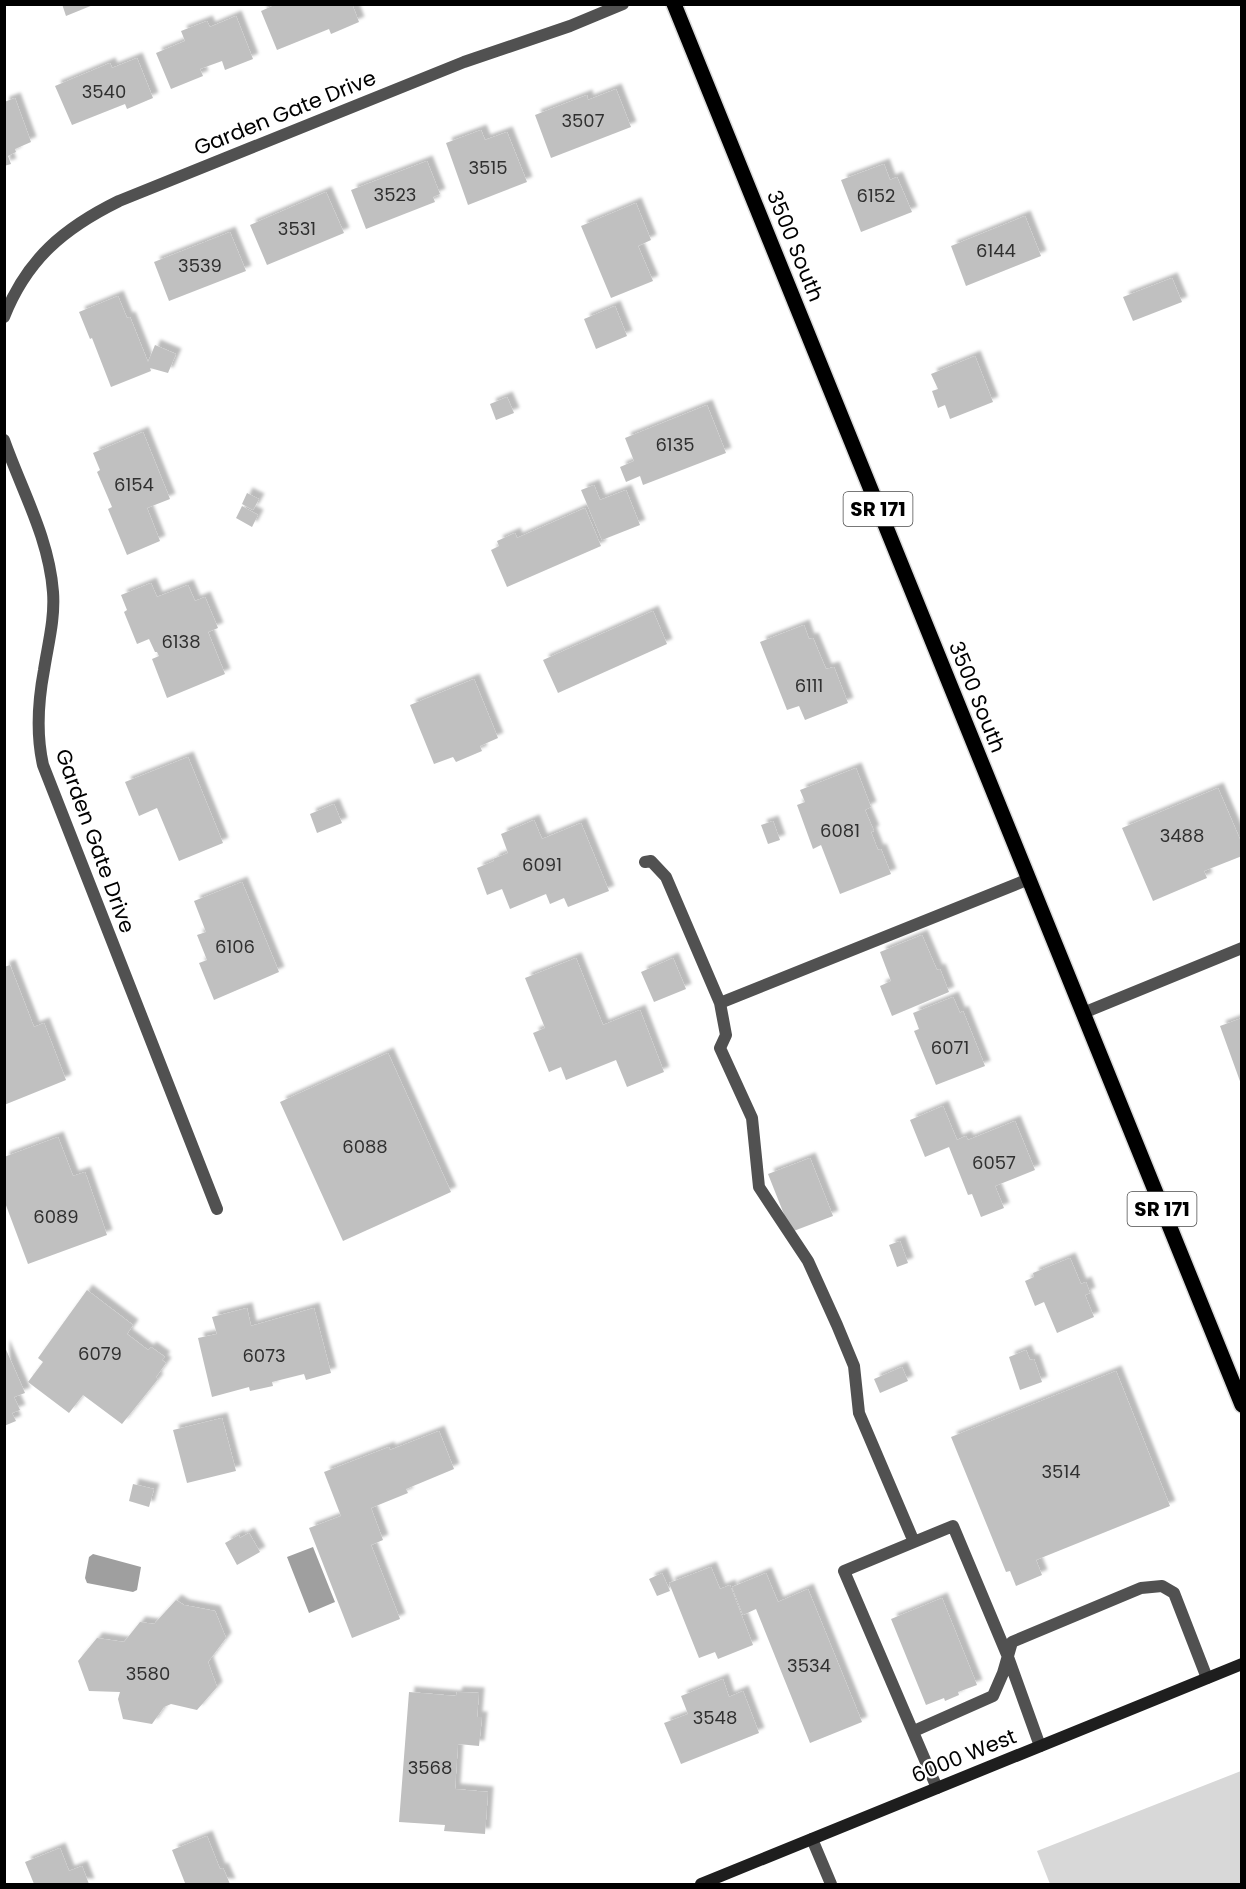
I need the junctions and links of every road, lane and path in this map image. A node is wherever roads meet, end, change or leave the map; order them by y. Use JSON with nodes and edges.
{"nodes":[{"id":1,"x":623,"y":4,"type":"edge"},
{"id":2,"x":674,"y":4,"type":"edge"},
{"id":3,"x":4,"y":317,"type":"edge"},
{"id":4,"x":4,"y":440,"type":"edge"},
{"id":5,"x":645,"y":862,"type":"dead end"},
{"id":6,"x":1029,"y":879,"type":"junction"},
{"id":7,"x":1242,"y":948,"type":"edge"},
{"id":8,"x":720,"y":1003,"type":"junction"},
{"id":9,"x":1083,"y":1013,"type":"junction"},
{"id":10,"x":218,"y":1209,"type":"dead end"},
{"id":11,"x":1242,"y":1405,"type":"edge"},
{"id":12,"x":914,"y":1542,"type":"junction"},
{"id":13,"x":1008,"y":1657,"type":"junction"},
{"id":14,"x":1242,"y":1664,"type":"edge"},
{"id":15,"x":1208,"y":1678,"type":"junction"},
{"id":16,"x":914,"y":1731,"type":"junction"},
{"id":17,"x":1040,"y":1746,"type":"junction"},
{"id":18,"x":937,"y":1788,"type":"junction"},
{"id":19,"x":812,"y":1839,"type":"junction"},
{"id":20,"x":701,"y":1884,"type":"edge"},
{"id":21,"x":831,"y":1884,"type":"edge"}],
"edges":[{"from":1,"to":3,"type":"street","name":"Garden Gate Drive"},
{"from":2,"to":6,"type":"main road","name":"3500 South","number":"SR 171"},
{"from":4,"to":10,"type":"street","name":"Garden Gate Drive"},
{"from":5,"to":8,"type":"street"},
{"from":6,"to":8,"type":"street"},
{"from":6,"to":9,"type":"main road","name":"3500 South","number":"SR 171"},
{"from":7,"to":9,"type":"street"},
{"from":8,"to":12,"type":"street"},
{"from":9,"to":11,"type":"main road","name":"3500 South","number":"SR 171"},
{"from":12,"to":13,"type":"street"},
{"from":12,"to":16,"type":"street"},
{"from":13,"to":15,"type":"street"},
{"from":13,"to":16,"type":"street"},
{"from":13,"to":17,"type":"street"},
{"from":14,"to":15,"type":"street","name":"6000 West"},
{"from":15,"to":17,"type":"street","name":"6000 West"},
{"from":16,"to":18,"type":"street"},
{"from":17,"to":18,"type":"street","name":"6000 West"},
{"from":18,"to":19,"type":"street","name":"6000 West"},
{"from":19,"to":20,"type":"street","name":"6000 West"},
{"from":19,"to":21,"type":"street"}]}
